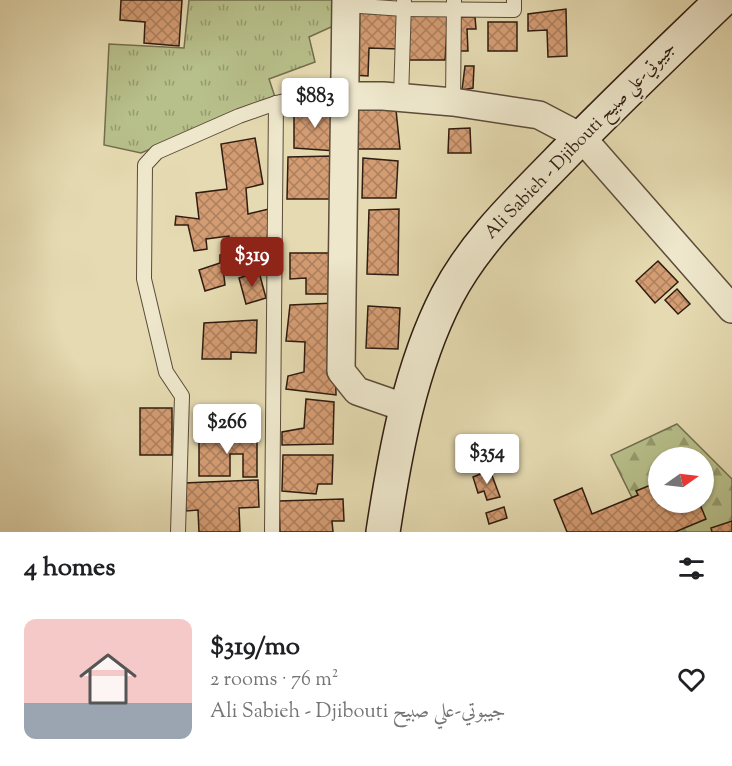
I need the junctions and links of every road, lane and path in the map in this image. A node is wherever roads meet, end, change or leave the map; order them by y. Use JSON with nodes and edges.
{"nodes":[{"id":1,"x":514,"y":0,"type":"edge"},
{"id":2,"x":722,"y":0,"type":"edge"},
{"id":3,"x":346,"y":2,"type":"edge"},
{"id":4,"x":404,"y":5,"type":"edge"},
{"id":5,"x":454,"y":5,"type":"edge"},
{"id":6,"x":345,"y":96,"type":"junction"},
{"id":7,"x":401,"y":98,"type":"junction"},
{"id":8,"x":453,"y":102,"type":"junction"},
{"id":9,"x":276,"y":103,"type":"junction"},
{"id":10,"x":581,"y":137,"type":"junction"},
{"id":11,"x":732,"y":309,"type":"edge"},
{"id":12,"x":406,"y":408,"type":"junction"},
{"id":13,"x":178,"y":532,"type":"edge"},
{"id":14,"x":272,"y":532,"type":"edge"},
{"id":15,"x":383,"y":532,"type":"edge"}],
"edges":[{"from":1,"to":5,"type":"lane"},
{"from":2,"to":10,"type":"main road","name":"Ali Sabieh - Djibouti جيبوتي-علي صبيح"},
{"from":3,"to":4,"type":"lane"},
{"from":3,"to":6,"type":"street"},
{"from":4,"to":5,"type":"lane"},
{"from":4,"to":7,"type":"lane"},
{"from":5,"to":8,"type":"lane"},
{"from":6,"to":7,"type":"street"},
{"from":6,"to":9,"type":"lane"},
{"from":6,"to":12,"type":"street"},
{"from":7,"to":8,"type":"street"},
{"from":8,"to":10,"type":"street"},
{"from":9,"to":13,"type":"lane"},
{"from":9,"to":14,"type":"lane"},
{"from":10,"to":11,"type":"street"},
{"from":10,"to":12,"type":"main road","name":"Ali Sabieh - Djibouti جيبوتي-علي صبيح"},
{"from":12,"to":15,"type":"main road","name":"Ali Sabieh - Djibouti جيبوتي-علي صبيح"}]}
